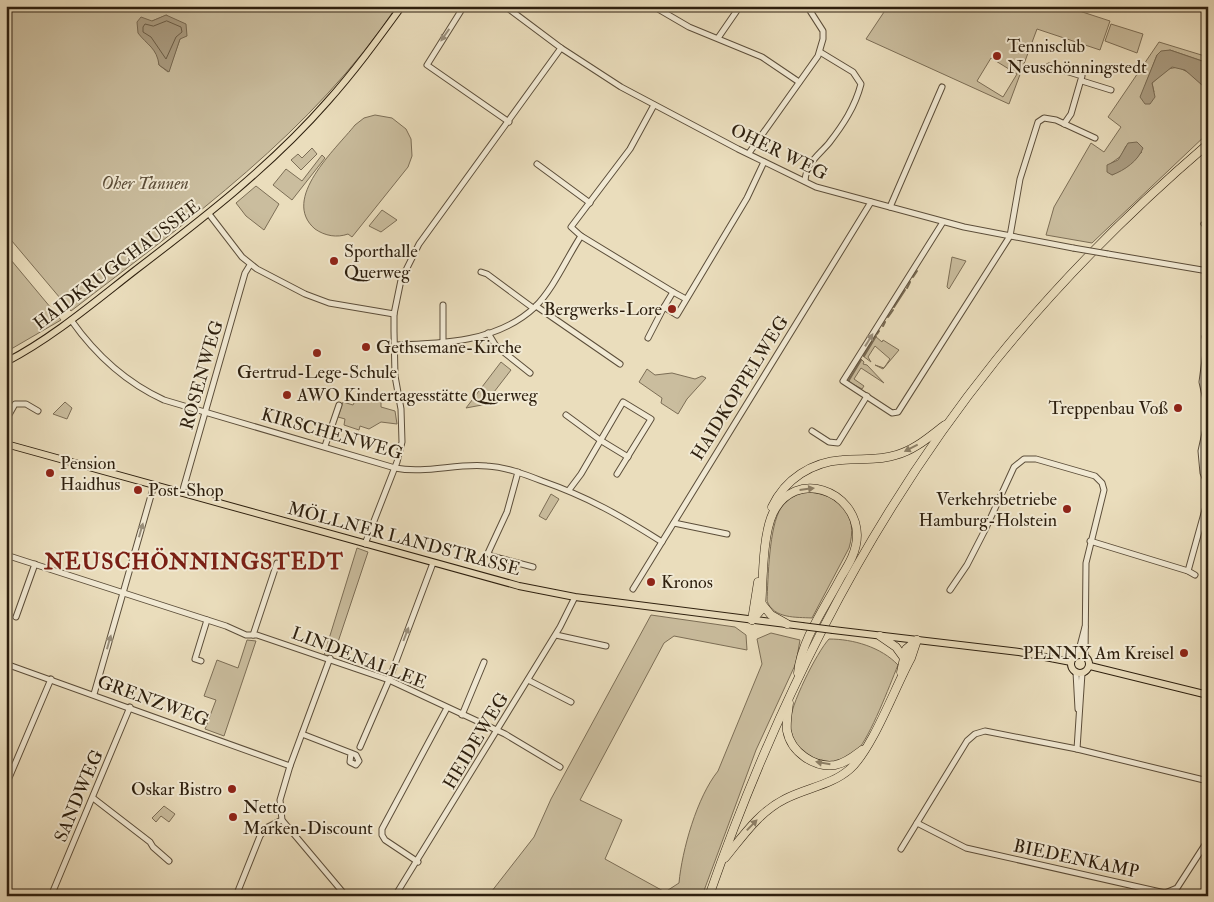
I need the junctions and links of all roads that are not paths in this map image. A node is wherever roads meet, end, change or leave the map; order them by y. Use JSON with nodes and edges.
{"nodes":[{"id":1,"x":402,"y":6,"type":"edge"},
{"id":2,"x":464,"y":6,"type":"edge"},
{"id":3,"x":505,"y":6,"type":"edge"},
{"id":4,"x":807,"y":6,"type":"edge"},
{"id":5,"x":657,"y":7,"type":"edge"},
{"id":6,"x":738,"y":9,"type":"dead end"},
{"id":7,"x":718,"y":38,"type":"junction"},
{"id":8,"x":561,"y":48,"type":"junction"},
{"id":9,"x":820,"y":52,"type":"junction"},
{"id":10,"x":1049,"y":66,"type":"dead end"},
{"id":11,"x":1082,"y":81,"type":"junction"},
{"id":12,"x":799,"y":82,"type":"junction"},
{"id":13,"x":942,"y":87,"type":"dead end"},
{"id":14,"x":1111,"y":90,"type":"dead end"},
{"id":15,"x":654,"y":105,"type":"junction"},
{"id":16,"x":509,"y":122,"type":"junction"},
{"id":17,"x":1064,"y":124,"type":"junction"},
{"id":18,"x":1095,"y":138,"type":"dead end"},
{"id":19,"x":1208,"y":144,"type":"edge"},
{"id":20,"x":748,"y":153,"type":"junction"},
{"id":21,"x":764,"y":162,"type":"junction"},
{"id":22,"x":537,"y":164,"type":"dead end"},
{"id":23,"x":804,"y":182,"type":"junction"},
{"id":24,"x":590,"y":202,"type":"junction"},
{"id":25,"x":871,"y":202,"type":"junction"},
{"id":26,"x":890,"y":207,"type":"junction"},
{"id":27,"x":209,"y":214,"type":"junction"},
{"id":28,"x":943,"y":222,"type":"junction"},
{"id":29,"x":581,"y":236,"type":"junction"},
{"id":30,"x":1010,"y":236,"type":"junction"},
{"id":31,"x":250,"y":265,"type":"junction"},
{"id":32,"x":1208,"y":271,"type":"edge"},
{"id":33,"x":481,"y":272,"type":"dead end"},
{"id":34,"x":673,"y":292,"type":"junction"},
{"id":35,"x":686,"y":299,"type":"junction"},
{"id":36,"x":443,"y":305,"type":"dead end"},
{"id":37,"x":534,"y":307,"type":"junction"},
{"id":38,"x":664,"y":307,"type":"junction"},
{"id":39,"x":394,"y":314,"type":"junction"},
{"id":40,"x":71,"y":320,"type":"junction"},
{"id":41,"x":488,"y":333,"type":"junction"},
{"id":42,"x":1205,"y":337,"type":"dead end"},
{"id":43,"x":648,"y":338,"type":"dead end"},
{"id":44,"x":443,"y":343,"type":"junction"},
{"id":45,"x":394,"y":344,"type":"junction"},
{"id":46,"x":6,"y":362,"type":"edge"},
{"id":47,"x":620,"y":364,"type":"dead end"},
{"id":48,"x":530,"y":374,"type":"dead end"},
{"id":49,"x":867,"y":396,"type":"junction"},
{"id":50,"x":339,"y":405,"type":"dead end"},
{"id":51,"x":1208,"y":409,"type":"edge"},
{"id":52,"x":38,"y":411,"type":"dead end"},
{"id":53,"x":206,"y":413,"type":"junction"},
{"id":54,"x":566,"y":415,"type":"dead end"},
{"id":55,"x":1208,"y":419,"type":"edge"},
{"id":56,"x":6,"y":420,"type":"edge"},
{"id":57,"x":951,"y":421,"type":"junction"},
{"id":58,"x":812,"y":431,"type":"dead end"},
{"id":59,"x":600,"y":440,"type":"junction"},
{"id":60,"x":6,"y":444,"type":"edge"},
{"id":61,"x":325,"y":446,"type":"junction"},
{"id":62,"x":628,"y":457,"type":"junction"},
{"id":63,"x":395,"y":468,"type":"junction"},
{"id":64,"x":518,"y":472,"type":"junction"},
{"id":65,"x":617,"y":474,"type":"dead end"},
{"id":66,"x":154,"y":485,"type":"junction"},
{"id":67,"x":1208,"y":485,"type":"edge"},
{"id":68,"x":569,"y":490,"type":"junction"},
{"id":69,"x":182,"y":493,"type":"junction"},
{"id":70,"x":1208,"y":499,"type":"edge"},
{"id":71,"x":674,"y":523,"type":"junction"},
{"id":72,"x":727,"y":534,"type":"dead end"},
{"id":73,"x":1090,"y":541,"type":"junction"},
{"id":74,"x":662,"y":542,"type":"junction"},
{"id":75,"x":365,"y":544,"type":"junction"},
{"id":76,"x":6,"y":555,"type":"edge"},
{"id":77,"x":277,"y":563,"type":"dead end"},
{"id":78,"x":433,"y":563,"type":"junction"},
{"id":79,"x":35,"y":564,"type":"junction"},
{"id":80,"x":533,"y":567,"type":"dead end"},
{"id":81,"x":1188,"y":571,"type":"junction"},
{"id":82,"x":1195,"y":575,"type":"dead end"},
{"id":83,"x":633,"y":589,"type":"dead end"},
{"id":84,"x":950,"y":590,"type":"dead end"},
{"id":85,"x":123,"y":593,"type":"junction"},
{"id":86,"x":575,"y":597,"type":"junction"},
{"id":87,"x":762,"y":604,"type":"junction"},
{"id":88,"x":16,"y":618,"type":"dead end"},
{"id":89,"x":207,"y":620,"type":"junction"},
{"id":90,"x":752,"y":620,"type":"junction"},
{"id":91,"x":787,"y":624,"type":"junction"},
{"id":92,"x":253,"y":635,"type":"junction"},
{"id":93,"x":556,"y":635,"type":"junction"},
{"id":94,"x":880,"y":636,"type":"junction"},
{"id":95,"x":917,"y":640,"type":"junction"},
{"id":96,"x":606,"y":646,"type":"dead end"},
{"id":97,"x":1082,"y":655,"type":"junction"},
{"id":98,"x":330,"y":658,"type":"junction"},
{"id":99,"x":904,"y":658,"type":"junction"},
{"id":100,"x":201,"y":661,"type":"dead end"},
{"id":101,"x":484,"y":662,"type":"dead end"},
{"id":102,"x":1071,"y":662,"type":"junction"},
{"id":103,"x":6,"y":664,"type":"edge"},
{"id":104,"x":1090,"y":666,"type":"junction"},
{"id":105,"x":1079,"y":673,"type":"junction"},
{"id":106,"x":900,"y":678,"type":"junction"},
{"id":107,"x":52,"y":679,"type":"junction"},
{"id":108,"x":389,"y":680,"type":"junction"},
{"id":109,"x":528,"y":680,"type":"junction"},
{"id":110,"x":797,"y":680,"type":"junction"},
{"id":111,"x":94,"y":694,"type":"junction"},
{"id":112,"x":790,"y":695,"type":"junction"},
{"id":113,"x":1208,"y":695,"type":"edge"},
{"id":114,"x":571,"y":702,"type":"dead end"},
{"id":115,"x":130,"y":707,"type":"junction"},
{"id":116,"x":447,"y":708,"type":"junction"},
{"id":117,"x":462,"y":715,"type":"junction"},
{"id":118,"x":498,"y":731,"type":"junction"},
{"id":119,"x":302,"y":734,"type":"junction"},
{"id":120,"x":360,"y":747,"type":"dead end"},
{"id":121,"x":866,"y":747,"type":"junction"},
{"id":122,"x":1077,"y":749,"type":"junction"},
{"id":123,"x":351,"y":753,"type":"dead end"},
{"id":124,"x":290,"y":766,"type":"junction"},
{"id":125,"x":560,"y":767,"type":"dead end"},
{"id":126,"x":1208,"y":781,"type":"edge"},
{"id":127,"x":6,"y":785,"type":"edge"},
{"id":128,"x":93,"y":798,"type":"junction"},
{"id":129,"x":282,"y":820,"type":"junction"},
{"id":130,"x":917,"y":823,"type":"junction"},
{"id":131,"x":1208,"y":840,"type":"edge"},
{"id":132,"x":902,"y":849,"type":"dead end"},
{"id":133,"x":169,"y":860,"type":"dead end"},
{"id":134,"x":418,"y":862,"type":"junction"},
{"id":135,"x":721,"y":863,"type":"junction"},
{"id":136,"x":51,"y":896,"type":"edge"},
{"id":137,"x":236,"y":896,"type":"edge"},
{"id":138,"x":346,"y":896,"type":"edge"},
{"id":139,"x":396,"y":896,"type":"edge"},
{"id":140,"x":709,"y":896,"type":"edge"}],
"edges":[{"from":1,"to":27,"type":"main road","name":"HAIDKRUGCHAUSSEE"},
{"from":2,"to":16,"type":"street","one_way":true},
{"from":3,"to":8,"type":"street","name":"OHER WEG"},
{"from":4,"to":9,"type":"street"},
{"from":5,"to":7,"type":"street"},
{"from":6,"to":7,"type":"street"},
{"from":7,"to":12,"type":"street"},
{"from":8,"to":15,"type":"street","name":"OHER WEG"},
{"from":8,"to":16,"type":"street"},
{"from":9,"to":12,"type":"street"},
{"from":9,"to":23,"type":"street"},
{"from":10,"to":11,"type":"street"},
{"from":11,"to":14,"type":"street"},
{"from":11,"to":17,"type":"street"},
{"from":12,"to":20,"type":"street"},
{"from":13,"to":26,"type":"street"},
{"from":15,"to":20,"type":"street","name":"OHER WEG"},
{"from":15,"to":24,"type":"street"},
{"from":16,"to":39,"type":"street"},
{"from":17,"to":18,"type":"street"},
{"from":17,"to":30,"type":"street"},
{"from":19,"to":57,"type":"highway"},
{"from":20,"to":21,"type":"street","name":"OHER WEG"},
{"from":21,"to":23,"type":"street","name":"OHER WEG"},
{"from":21,"to":35,"type":"street"},
{"from":22,"to":24,"type":"street"},
{"from":23,"to":25,"type":"street","name":"OHER WEG"},
{"from":24,"to":29,"type":"street"},
{"from":25,"to":26,"type":"street","name":"OHER WEG"},
{"from":25,"to":71,"type":"street","name":"HAIDKOPPELWEG"},
{"from":26,"to":28,"type":"street","name":"OHER WEG"},
{"from":27,"to":31,"type":"street"},
{"from":27,"to":40,"type":"main road","name":"HAIDKRUGCHAUSSEE"},
{"from":28,"to":30,"type":"street","name":"OHER WEG"},
{"from":49,"to":28,"type":"street","one_way":true},
{"from":29,"to":34,"type":"street"},
{"from":29,"to":37,"type":"street"},
{"from":30,"to":32,"type":"street","name":"OHER WEG","bridge":true},
{"from":30,"to":49,"type":"street"},
{"from":31,"to":39,"type":"street"},
{"from":31,"to":53,"type":"street","name":"ROSENWEG"},
{"from":33,"to":37,"type":"street"},
{"from":34,"to":35,"type":"street"},
{"from":34,"to":38,"type":"street"},
{"from":35,"to":38,"type":"street"},
{"from":36,"to":44,"type":"street"},
{"from":37,"to":41,"type":"street"},
{"from":37,"to":47,"type":"street"},
{"from":38,"to":43,"type":"street"},
{"from":39,"to":45,"type":"street"},
{"from":40,"to":46,"type":"main road","name":"HAIDKRUGCHAUSSEE"},
{"from":40,"to":53,"type":"street","name":"KIRSCHENWEG"},
{"from":41,"to":44,"type":"street"},
{"from":41,"to":48,"type":"street"},
{"from":42,"to":51,"type":"street"},
{"from":44,"to":45,"type":"street"},
{"from":45,"to":63,"type":"street"},
{"from":49,"to":58,"type":"street"},
{"from":50,"to":61,"type":"street"},
{"from":52,"to":56,"type":"street"},
{"from":53,"to":61,"type":"street","name":"KIRSCHENWEG"},
{"from":53,"to":69,"type":"street","name":"ROSENWEG"},
{"from":54,"to":59,"type":"street"},
{"from":55,"to":67,"type":"street"},
{"from":57,"to":90,"type":"highway","one_way":true},
{"from":57,"to":110,"type":"highway"},
{"from":59,"to":62,"type":"street"},
{"from":59,"to":62,"type":"street"},
{"from":59,"to":68,"type":"street"},
{"from":60,"to":66,"type":"main road","name":"MÖLLNER LANDSTRASSE"},
{"from":61,"to":63,"type":"street","name":"KIRSCHENWEG"},
{"from":62,"to":65,"type":"street"},
{"from":63,"to":64,"type":"street","name":"KIRSCHENWEG"},
{"from":63,"to":75,"type":"street"},
{"from":64,"to":68,"type":"street","name":"KIRSCHENWEG"},
{"from":64,"to":80,"type":"street"},
{"from":66,"to":69,"type":"main road","name":"MÖLLNER LANDSTRASSE"},
{"from":85,"to":66,"type":"street","one_way":true},
{"from":68,"to":74,"type":"street","name":"KIRSCHENWEG"},
{"from":69,"to":75,"type":"main road","name":"MÖLLNER LANDSTRASSE"},
{"from":70,"to":81,"type":"street"},
{"from":71,"to":72,"type":"street"},
{"from":71,"to":74,"type":"street","name":"HAIDKOPPELWEG"},
{"from":73,"to":81,"type":"street"},
{"from":73,"to":84,"type":"street"},
{"from":73,"to":97,"type":"street"},
{"from":74,"to":83,"type":"street","name":"HAIDKOPPELWEG"},
{"from":75,"to":78,"type":"main road","name":"MÖLLNER LANDSTRASSE"},
{"from":76,"to":79,"type":"street","name":"LINDENALLEE"},
{"from":77,"to":92,"type":"street"},
{"from":78,"to":86,"type":"main road","name":"MÖLLNER LANDSTRASSE"},
{"from":108,"to":78,"type":"street","one_way":true},
{"from":79,"to":85,"type":"street","name":"LINDENALLEE"},
{"from":79,"to":88,"type":"street"},
{"from":81,"to":82,"type":"street"},
{"from":85,"to":89,"type":"street","name":"LINDENALLEE"},
{"from":111,"to":85,"type":"street","one_way":true},
{"from":86,"to":90,"type":"main road","name":"MÖLLNER LANDSTRASSE"},
{"from":86,"to":93,"type":"street","name":"HEIDEWEG"},
{"from":87,"to":90,"type":"highway"},
{"from":87,"to":91,"type":"highway"},
{"from":87,"to":110,"type":"highway","one_way":true},
{"from":89,"to":92,"type":"street","name":"LINDENALLEE"},
{"from":89,"to":100,"type":"street"},
{"from":90,"to":91,"type":"main road","name":"MÖLLNER LANDSTRASSE"},
{"from":91,"to":94,"type":"main road","name":"MÖLLNER LANDSTRASSE","bridge":true},
{"from":92,"to":98,"type":"street","name":"LINDENALLEE"},
{"from":93,"to":96,"type":"street"},
{"from":93,"to":109,"type":"street","name":"HEIDEWEG"},
{"from":94,"to":95,"type":"main road"},
{"from":94,"to":99,"type":"highway"},
{"from":95,"to":99,"type":"highway"},
{"from":95,"to":102,"type":"main road"},
{"from":95,"to":106,"type":"highway"},
{"from":97,"to":102,"type":"main road"},
{"from":97,"to":104,"type":"main road"},
{"from":98,"to":108,"type":"street","name":"LINDENALLEE"},
{"from":98,"to":119,"type":"street"},
{"from":99,"to":106,"type":"highway"},
{"from":101,"to":117,"type":"street"},
{"from":102,"to":105,"type":"main road"},
{"from":103,"to":107,"type":"street","name":"GRENZWEG"},
{"from":104,"to":105,"type":"main road"},
{"from":104,"to":113,"type":"main road"},
{"from":105,"to":122,"type":"street"},
{"from":106,"to":121,"type":"highway"},
{"from":107,"to":111,"type":"street","name":"GRENZWEG"},
{"from":107,"to":127,"type":"street"},
{"from":108,"to":116,"type":"street","name":"LINDENALLEE"},
{"from":108,"to":120,"type":"street"},
{"from":109,"to":114,"type":"street"},
{"from":109,"to":118,"type":"street","name":"HEIDEWEG"},
{"from":110,"to":112,"type":"highway"},
{"from":111,"to":115,"type":"street","name":"GRENZWEG"},
{"from":121,"to":112,"type":"highway","one_way":true},
{"from":112,"to":135,"type":"highway"},
{"from":115,"to":124,"type":"street","name":"GRENZWEG"},
{"from":115,"to":128,"type":"street","name":"SANDWEG"},
{"from":116,"to":117,"type":"street","name":"LINDENALLEE"},
{"from":116,"to":134,"type":"street"},
{"from":117,"to":118,"type":"street","name":"LINDENALLEE"},
{"from":118,"to":125,"type":"street","name":"LINDENALLEE"},
{"from":118,"to":134,"type":"street","name":"HEIDEWEG"},
{"from":119,"to":123,"type":"street"},
{"from":119,"to":124,"type":"street"},
{"from":135,"to":121,"type":"highway","one_way":true},
{"from":122,"to":126,"type":"street"},
{"from":122,"to":130,"type":"street"},
{"from":124,"to":129,"type":"street"},
{"from":128,"to":133,"type":"street"},
{"from":128,"to":136,"type":"street","name":"SANDWEG"},
{"from":129,"to":137,"type":"street"},
{"from":129,"to":138,"type":"street"},
{"from":130,"to":131,"type":"street","name":"BIEDENKAMP"},
{"from":130,"to":132,"type":"street"},
{"from":134,"to":139,"type":"street","name":"HEIDEWEG"},
{"from":135,"to":140,"type":"highway"}]}
